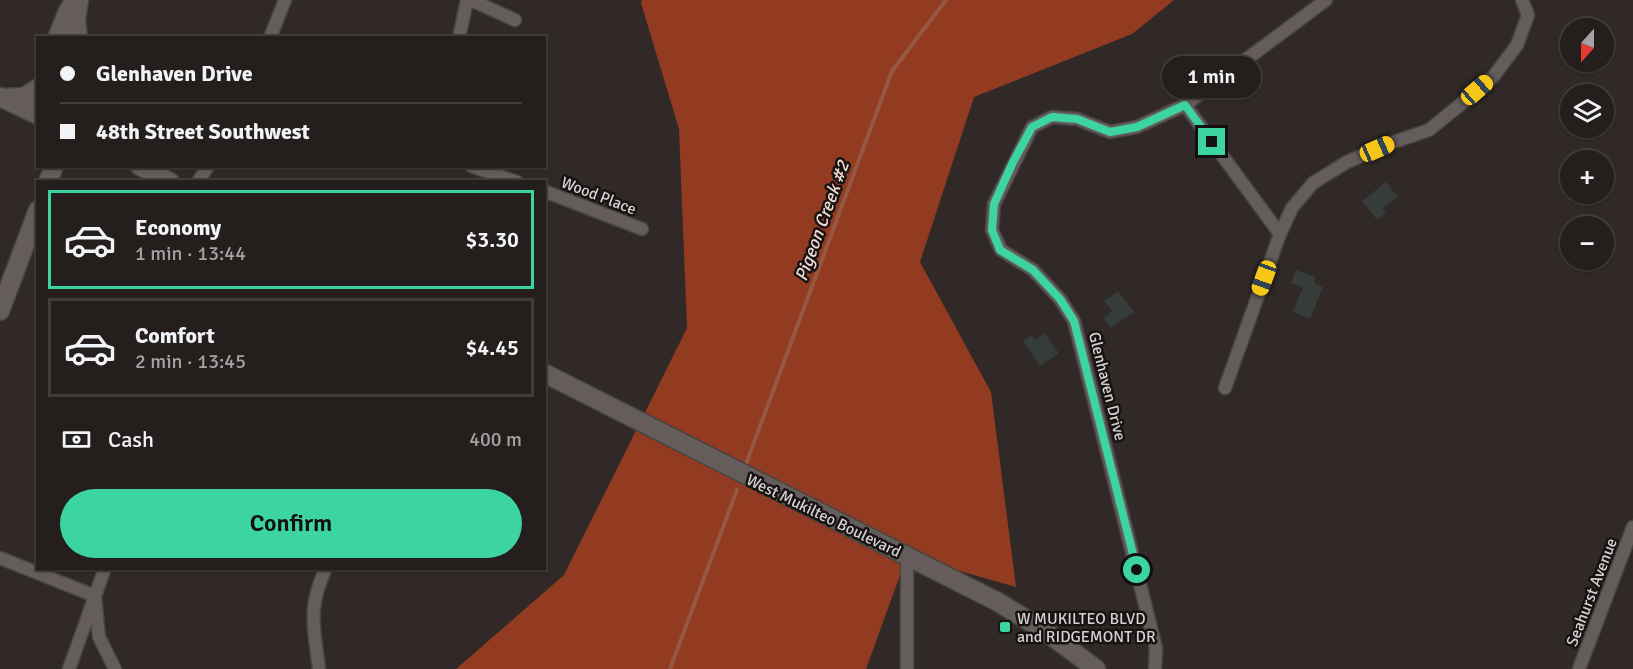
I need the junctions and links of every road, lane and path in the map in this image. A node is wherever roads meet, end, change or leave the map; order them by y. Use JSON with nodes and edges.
{"nodes":[{"id":1,"x":77,"y":0,"type":"edge"},
{"id":2,"x":285,"y":0,"type":"edge"},
{"id":3,"x":469,"y":0,"type":"edge"},
{"id":4,"x":1326,"y":0,"type":"edge"},
{"id":5,"x":1522,"y":0,"type":"edge"},
{"id":6,"x":515,"y":20,"type":"dead end"},
{"id":7,"x":58,"y":36,"type":"edge"},
{"id":8,"x":78,"y":36,"type":"edge"},
{"id":9,"x":271,"y":36,"type":"edge"},
{"id":10,"x":460,"y":36,"type":"edge"},
{"id":11,"x":36,"y":89,"type":"edge"},
{"id":12,"x":1,"y":97,"type":"edge"},
{"id":13,"x":1185,"y":105,"type":"junction"},
{"id":14,"x":36,"y":114,"type":"edge"},
{"id":15,"x":145,"y":168,"type":"edge"},
{"id":16,"x":477,"y":168,"type":"edge"},
{"id":17,"x":166,"y":180,"type":"edge"},
{"id":18,"x":511,"y":180,"type":"edge"},
{"id":19,"x":546,"y":193,"type":"edge"},
{"id":20,"x":36,"y":215,"type":"edge"},
{"id":21,"x":642,"y":229,"type":"dead end"},
{"id":22,"x":1280,"y":234,"type":"junction"},
{"id":23,"x":0,"y":311,"type":"edge"},
{"id":24,"x":546,"y":375,"type":"edge"},
{"id":25,"x":1225,"y":388,"type":"dead end"},
{"id":26,"x":1633,"y":527,"type":"edge"},
{"id":27,"x":907,"y":556,"type":"junction"},
{"id":28,"x":0,"y":558,"type":"edge"},
{"id":29,"x":104,"y":570,"type":"edge"},
{"id":30,"x":325,"y":570,"type":"edge"},
{"id":31,"x":95,"y":596,"type":"junction"},
{"id":32,"x":69,"y":669,"type":"edge"},
{"id":33,"x":115,"y":669,"type":"edge"},
{"id":34,"x":319,"y":669,"type":"edge"},
{"id":35,"x":908,"y":669,"type":"edge"},
{"id":36,"x":1096,"y":669,"type":"edge"},
{"id":37,"x":1155,"y":669,"type":"edge"},
{"id":38,"x":1579,"y":669,"type":"edge"}],
"edges":[{"from":1,"to":7,"type":"main road"},
{"from":1,"to":8,"type":"main road"},
{"from":2,"to":9,"type":"street"},
{"from":3,"to":6,"type":"street"},
{"from":3,"to":10,"type":"street"},
{"from":4,"to":13,"type":"street","name":"Glenhaven Drive"},
{"from":5,"to":22,"type":"street"},
{"from":11,"to":12,"type":"main road"},
{"from":12,"to":14,"type":"main road"},
{"from":13,"to":22,"type":"street"},
{"from":13,"to":37,"type":"street","name":"Glenhaven Drive"},
{"from":15,"to":17,"type":"main road"},
{"from":16,"to":18,"type":"street"},
{"from":19,"to":21,"type":"street","name":"Wood Place"},
{"from":20,"to":23,"type":"main road"},
{"from":22,"to":25,"type":"street"},
{"from":24,"to":27,"type":"main road","name":"West Mukilteo Boulevard"},
{"from":26,"to":38,"type":"street","name":"Seahurst Avenue"},
{"from":27,"to":35,"type":"street"},
{"from":27,"to":36,"type":"main road","name":"West Mukilteo Boulevard"},
{"from":28,"to":31,"type":"street"},
{"from":29,"to":31,"type":"street"},
{"from":30,"to":34,"type":"street"},
{"from":31,"to":32,"type":"street"},
{"from":31,"to":33,"type":"street"}]}
